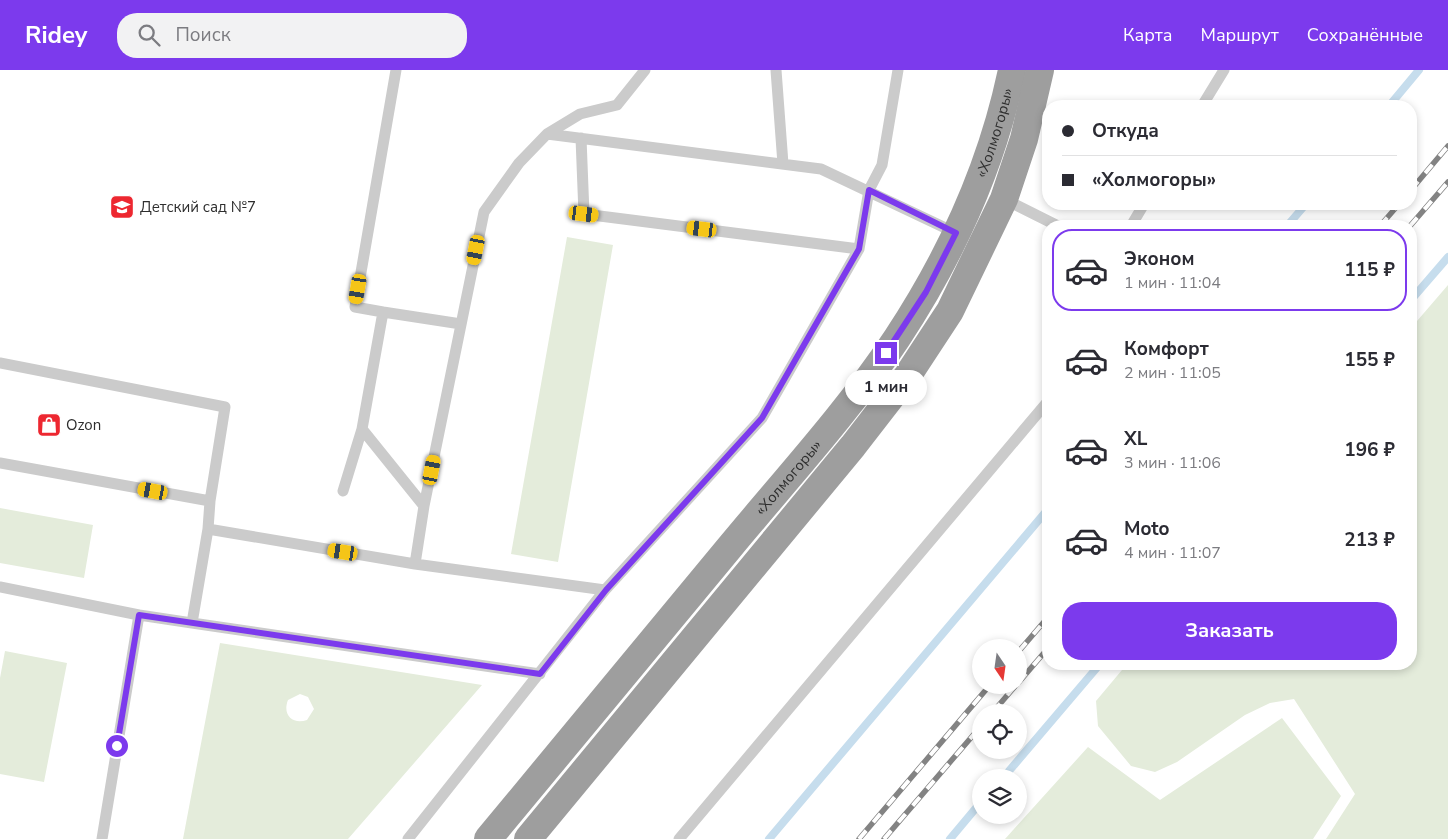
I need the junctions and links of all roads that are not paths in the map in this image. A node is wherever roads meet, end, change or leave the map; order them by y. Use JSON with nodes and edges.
{"nodes":[{"id":1,"x":396,"y":70,"type":"edge"},
{"id":2,"x":645,"y":70,"type":"edge"},
{"id":3,"x":776,"y":70,"type":"edge"},
{"id":4,"x":898,"y":70,"type":"edge"},
{"id":5,"x":1012,"y":70,"type":"edge"},
{"id":6,"x":1040,"y":70,"type":"edge"},
{"id":7,"x":1224,"y":70,"type":"edge"},
{"id":8,"x":1206,"y":100,"type":"edge"},
{"id":9,"x":547,"y":134,"type":"junction"},
{"id":10,"x":581,"y":138,"type":"junction"},
{"id":11,"x":783,"y":164,"type":"junction"},
{"id":12,"x":869,"y":190,"type":"junction"},
{"id":13,"x":1004,"y":199,"type":"junction"},
{"id":14,"x":1046,"y":220,"type":"edge"},
{"id":15,"x":956,"y":233,"type":"junction"},
{"id":16,"x":859,"y":249,"type":"junction"},
{"id":17,"x":383,"y":312,"type":"junction"},
{"id":18,"x":461,"y":324,"type":"junction"},
{"id":19,"x":0,"y":364,"type":"edge"},
{"id":20,"x":1042,"y":408,"type":"edge"},
{"id":21,"x":362,"y":429,"type":"junction"},
{"id":22,"x":0,"y":463,"type":"edge"},
{"id":23,"x":343,"y":491,"type":"dead end"},
{"id":24,"x":210,"y":501,"type":"junction"},
{"id":25,"x":424,"y":506,"type":"junction"},
{"id":26,"x":208,"y":529,"type":"junction"},
{"id":27,"x":415,"y":564,"type":"junction"},
{"id":28,"x":0,"y":587,"type":"edge"},
{"id":29,"x":606,"y":590,"type":"junction"},
{"id":30,"x":139,"y":615,"type":"junction"},
{"id":31,"x":192,"y":623,"type":"junction"},
{"id":32,"x":540,"y":674,"type":"junction"},
{"id":33,"x":102,"y":839,"type":"edge"},
{"id":34,"x":408,"y":839,"type":"edge"},
{"id":35,"x":488,"y":839,"type":"edge"},
{"id":36,"x":528,"y":839,"type":"edge"},
{"id":37,"x":679,"y":839,"type":"edge"}],
"edges":[{"from":1,"to":17,"type":"lane"},
{"from":2,"to":9,"type":"lane"},
{"from":3,"to":11,"type":"lane"},
{"from":4,"to":12,"type":"lane"},
{"from":5,"to":15,"type":"highway","name":"«Холмогоры»"},
{"from":6,"to":13,"type":"highway","name":"«Холмогоры»"},
{"from":7,"to":8,"type":"lane"},
{"from":9,"to":10,"type":"lane"},
{"from":9,"to":18,"type":"lane"},
{"from":10,"to":11,"type":"lane"},
{"from":10,"to":16,"type":"lane"},
{"from":11,"to":12,"type":"lane"},
{"from":12,"to":15,"type":"lane"},
{"from":12,"to":16,"type":"lane"},
{"from":13,"to":14,"type":"lane"},
{"from":13,"to":36,"type":"highway","name":"«Холмогоры»"},
{"from":15,"to":35,"type":"highway","name":"«Холмогоры»"},
{"from":16,"to":29,"type":"lane"},
{"from":17,"to":18,"type":"lane"},
{"from":17,"to":21,"type":"lane"},
{"from":18,"to":25,"type":"lane"},
{"from":19,"to":24,"type":"lane"},
{"from":20,"to":37,"type":"lane"},
{"from":21,"to":23,"type":"lane"},
{"from":21,"to":25,"type":"lane"},
{"from":22,"to":24,"type":"lane"},
{"from":24,"to":26,"type":"lane"},
{"from":25,"to":27,"type":"lane"},
{"from":26,"to":27,"type":"lane"},
{"from":26,"to":31,"type":"lane"},
{"from":27,"to":29,"type":"lane"},
{"from":28,"to":30,"type":"lane"},
{"from":29,"to":32,"type":"lane"},
{"from":30,"to":31,"type":"lane"},
{"from":30,"to":33,"type":"lane"},
{"from":31,"to":32,"type":"lane"},
{"from":32,"to":34,"type":"lane"}]}
